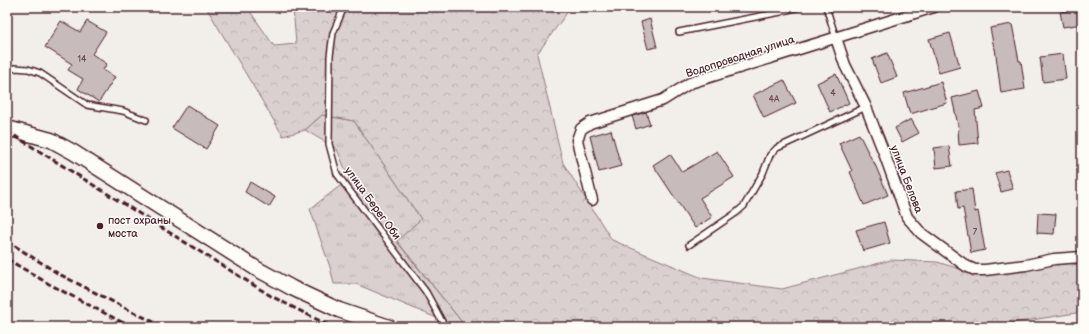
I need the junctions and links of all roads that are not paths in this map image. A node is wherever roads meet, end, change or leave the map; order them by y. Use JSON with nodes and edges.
{"nodes":[{"id":1,"x":344,"y":7,"type":"edge"},
{"id":2,"x":799,"y":7,"type":"edge"},
{"id":3,"x":826,"y":7,"type":"edge"},
{"id":4,"x":934,"y":7,"type":"edge"},
{"id":5,"x":780,"y":10,"type":"edge"},
{"id":6,"x":679,"y":32,"type":"dead end"},
{"id":7,"x":836,"y":38,"type":"junction"},
{"id":8,"x":7,"y":70,"type":"edge"},
{"id":9,"x":866,"y":107,"type":"junction"},
{"id":10,"x":146,"y":120,"type":"dead end"},
{"id":11,"x":7,"y":128,"type":"edge"},
{"id":12,"x":592,"y":200,"type":"dead end"},
{"id":13,"x":689,"y":245,"type":"dead end"},
{"id":14,"x":1082,"y":257,"type":"edge"},
{"id":15,"x":389,"y":327,"type":"edge"},
{"id":16,"x":445,"y":327,"type":"edge"}],
"edges":[{"from":1,"to":16,"type":"lane","name":"улица Берег Оби"},
{"from":2,"to":5,"type":"lane"},
{"from":3,"to":7,"type":"lane"},
{"from":4,"to":7,"type":"street","name":"Водопроводная улица"},
{"from":5,"to":6,"type":"lane"},
{"from":7,"to":9,"type":"street","name":"улица Белова"},
{"from":7,"to":12,"type":"street","name":"Водопроводная улица"},
{"from":8,"to":10,"type":"lane"},
{"from":9,"to":13,"type":"lane"},
{"from":9,"to":14,"type":"street","name":"улица Белова"},
{"from":11,"to":15,"type":"main road"}]}
